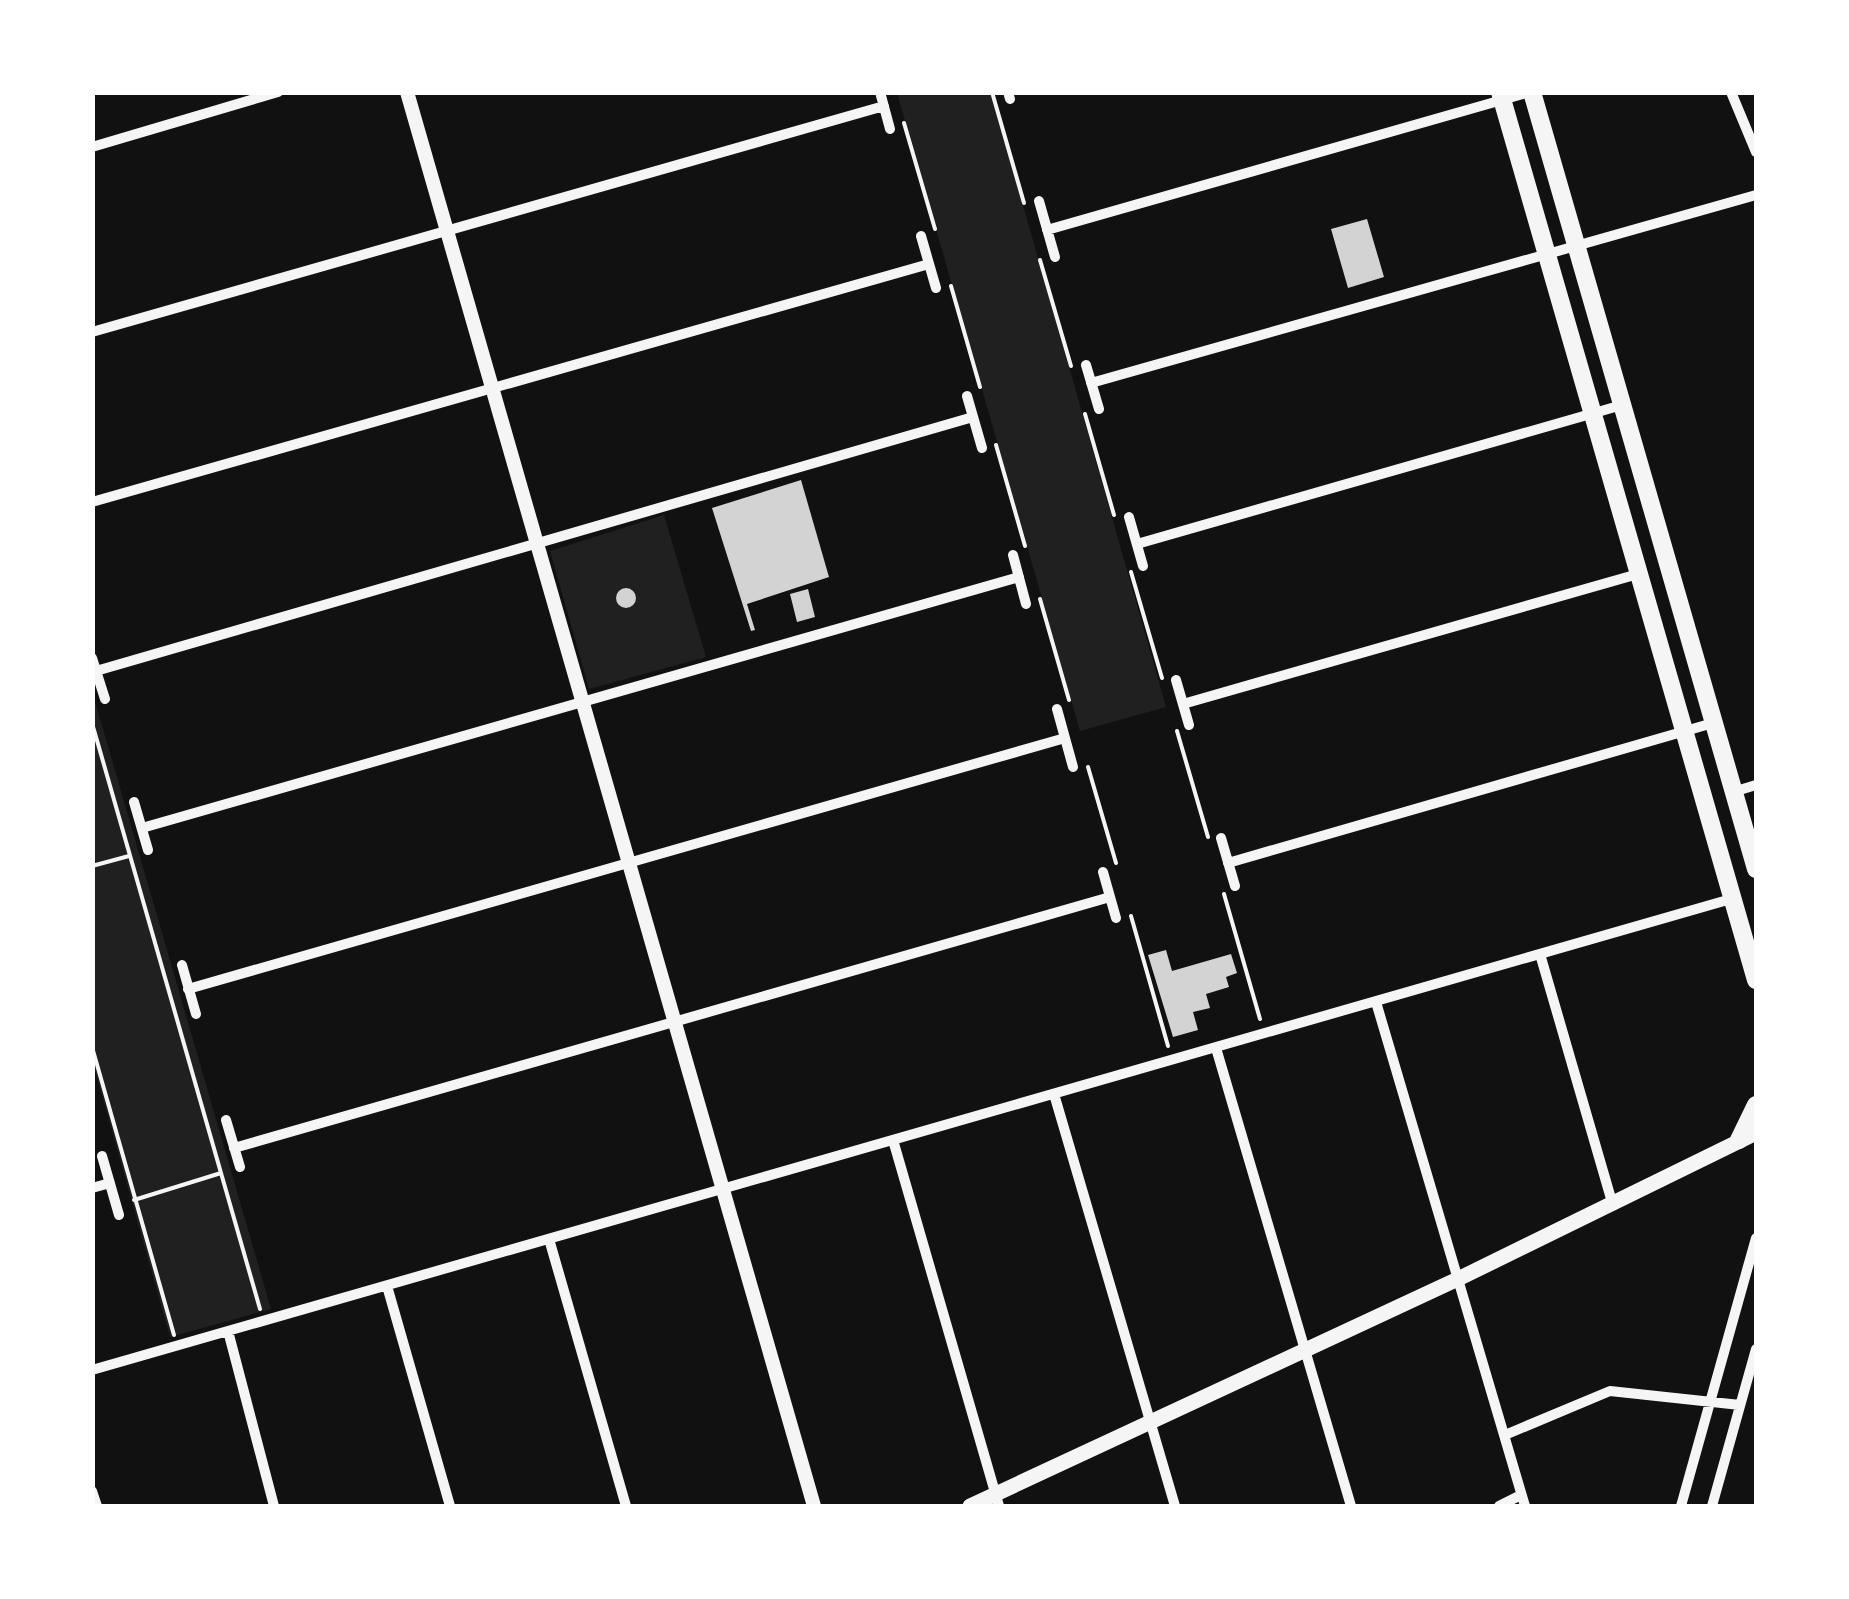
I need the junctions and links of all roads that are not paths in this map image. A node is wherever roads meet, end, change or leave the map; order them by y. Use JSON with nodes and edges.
{"nodes":[{"id":1,"x":278,"y":92,"type":"edge"},
{"id":2,"x":406,"y":92,"type":"edge"},
{"id":3,"x":880,"y":92,"type":"edge"},
{"id":4,"x":1531,"y":92,"type":"edge"},
{"id":5,"x":1731,"y":92,"type":"edge"},
{"id":6,"x":1501,"y":96,"type":"edge"},
{"id":7,"x":884,"y":106,"type":"junction"},
{"id":8,"x":890,"y":129,"type":"dead end"},
{"id":9,"x":92,"y":147,"type":"edge"},
{"id":10,"x":1756,"y":152,"type":"edge"},
{"id":11,"x":1756,"y":196,"type":"edge"},
{"id":12,"x":1039,"y":201,"type":"dead end"},
{"id":13,"x":1047,"y":230,"type":"junction"},
{"id":14,"x":446,"y":231,"type":"junction"},
{"id":15,"x":921,"y":236,"type":"dead end"},
{"id":16,"x":1576,"y":247,"type":"junction"},
{"id":17,"x":1547,"y":256,"type":"junction"},
{"id":18,"x":1055,"y":257,"type":"dead end"},
{"id":19,"x":929,"y":264,"type":"junction"},
{"id":20,"x":936,"y":288,"type":"dead end"},
{"id":21,"x":92,"y":332,"type":"edge"},
{"id":22,"x":1086,"y":365,"type":"dead end"},
{"id":23,"x":1091,"y":383,"type":"junction"},
{"id":24,"x":492,"y":388,"type":"junction"},
{"id":25,"x":967,"y":396,"type":"dead end"},
{"id":26,"x":1622,"y":405,"type":"junction"},
{"id":27,"x":1098,"y":409,"type":"dead end"},
{"id":28,"x":1592,"y":414,"type":"junction"},
{"id":29,"x":973,"y":417,"type":"junction"},
{"id":30,"x":982,"y":448,"type":"dead end"},
{"id":31,"x":92,"y":502,"type":"edge"},
{"id":32,"x":1129,"y":517,"type":"dead end"},
{"id":33,"x":537,"y":544,"type":"junction"},
{"id":34,"x":1137,"y":544,"type":"junction"},
{"id":35,"x":1012,"y":555,"type":"dead end"},
{"id":36,"x":1144,"y":566,"type":"dead end"},
{"id":37,"x":1638,"y":574,"type":"junction"},
{"id":38,"x":1019,"y":578,"type":"junction"},
{"id":39,"x":1026,"y":604,"type":"dead end"},
{"id":40,"x":92,"y":658,"type":"edge"},
{"id":41,"x":96,"y":671,"type":"junction"},
{"id":42,"x":1176,"y":680,"type":"dead end"},
{"id":43,"x":104,"y":699,"type":"dead end"},
{"id":44,"x":582,"y":702,"type":"junction"},
{"id":45,"x":1183,"y":704,"type":"junction"},
{"id":46,"x":1056,"y":710,"type":"dead end"},
{"id":47,"x":1713,"y":723,"type":"junction"},
{"id":48,"x":1189,"y":725,"type":"dead end"},
{"id":49,"x":1682,"y":732,"type":"junction"},
{"id":50,"x":1065,"y":738,"type":"junction"},
{"id":51,"x":1073,"y":767,"type":"dead end"},
{"id":52,"x":1756,"y":785,"type":"edge"},
{"id":53,"x":1733,"y":792,"type":"junction"},
{"id":54,"x":134,"y":802,"type":"dead end"},
{"id":55,"x":142,"y":828,"type":"junction"},
{"id":56,"x":1221,"y":838,"type":"dead end"},
{"id":57,"x":148,"y":850,"type":"dead end"},
{"id":58,"x":628,"y":863,"type":"junction"},
{"id":59,"x":1228,"y":863,"type":"junction"},
{"id":60,"x":1756,"y":869,"type":"edge"},
{"id":61,"x":1103,"y":872,"type":"dead end"},
{"id":62,"x":1235,"y":886,"type":"dead end"},
{"id":63,"x":1110,"y":897,"type":"junction"},
{"id":64,"x":1732,"y":899,"type":"junction"},
{"id":65,"x":1116,"y":918,"type":"dead end"},
{"id":66,"x":1540,"y":954,"type":"junction"},
{"id":67,"x":182,"y":965,"type":"dead end"},
{"id":68,"x":1756,"y":980,"type":"edge"},
{"id":69,"x":188,"y":989,"type":"junction"},
{"id":70,"x":1376,"y":1002,"type":"junction"},
{"id":71,"x":196,"y":1014,"type":"dead end"},
{"id":72,"x":674,"y":1022,"type":"junction"},
{"id":73,"x":1216,"y":1048,"type":"junction"},
{"id":74,"x":1054,"y":1094,"type":"junction"},
{"id":75,"x":1756,"y":1105,"type":"edge"},
{"id":76,"x":226,"y":1120,"type":"dead end"},
{"id":77,"x":1748,"y":1137,"type":"edge"},
{"id":78,"x":893,"y":1140,"type":"junction"},
{"id":79,"x":234,"y":1148,"type":"junction"},
{"id":80,"x":102,"y":1156,"type":"dead end"},
{"id":81,"x":240,"y":1167,"type":"dead end"},
{"id":82,"x":110,"y":1184,"type":"junction"},
{"id":83,"x":92,"y":1188,"type":"edge"},
{"id":84,"x":723,"y":1189,"type":"junction"},
{"id":85,"x":1612,"y":1202,"type":"junction"},
{"id":86,"x":118,"y":1211,"type":"road end"},
{"id":87,"x":1756,"y":1238,"type":"edge"},
{"id":88,"x":549,"y":1239,"type":"junction"},
{"id":89,"x":1460,"y":1278,"type":"junction"},
{"id":90,"x":387,"y":1286,"type":"junction"},
{"id":91,"x":228,"y":1331,"type":"junction"},
{"id":92,"x":1756,"y":1349,"type":"edge"},
{"id":93,"x":1306,"y":1350,"type":"junction"},
{"id":94,"x":92,"y":1370,"type":"edge"},
{"id":95,"x":1710,"y":1401,"type":"junction"},
{"id":96,"x":1740,"y":1405,"type":"junction"},
{"id":97,"x":1151,"y":1422,"type":"junction"},
{"id":98,"x":1505,"y":1435,"type":"junction"},
{"id":99,"x":92,"y":1491,"type":"edge"},
{"id":100,"x":998,"y":1500,"type":"edge"},
{"id":101,"x":1523,"y":1501,"type":"edge"},
{"id":102,"x":97,"y":1506,"type":"edge"},
{"id":103,"x":274,"y":1506,"type":"edge"},
{"id":104,"x":450,"y":1506,"type":"edge"},
{"id":105,"x":626,"y":1506,"type":"edge"},
{"id":106,"x":814,"y":1506,"type":"edge"},
{"id":107,"x":970,"y":1506,"type":"edge"},
{"id":108,"x":1174,"y":1506,"type":"edge"},
{"id":109,"x":1351,"y":1506,"type":"edge"},
{"id":110,"x":1499,"y":1506,"type":"edge"},
{"id":111,"x":1681,"y":1506,"type":"edge"},
{"id":112,"x":1712,"y":1506,"type":"edge"}],
"edges":[{"from":1,"to":9,"type":"street"},
{"from":2,"to":14,"type":"street"},
{"from":3,"to":7,"type":"street"},
{"from":4,"to":6,"type":"street"},
{"from":4,"to":16,"type":"main road"},
{"from":5,"to":10,"type":"street"},
{"from":6,"to":13,"type":"street"},
{"from":6,"to":17,"type":"main road"},
{"from":7,"to":8,"type":"street"},
{"from":7,"to":14,"type":"street"},
{"from":11,"to":16,"type":"street"},
{"from":12,"to":13,"type":"street"},
{"from":13,"to":18,"type":"street"},
{"from":14,"to":21,"type":"street"},
{"from":14,"to":24,"type":"street"},
{"from":15,"to":19,"type":"street"},
{"from":16,"to":17,"type":"street"},
{"from":16,"to":26,"type":"main road"},
{"from":17,"to":23,"type":"street"},
{"from":17,"to":28,"type":"main road"},
{"from":19,"to":20,"type":"street"},
{"from":19,"to":24,"type":"street"},
{"from":22,"to":23,"type":"street"},
{"from":23,"to":27,"type":"street"},
{"from":24,"to":31,"type":"street"},
{"from":24,"to":33,"type":"street"},
{"from":25,"to":29,"type":"street"},
{"from":26,"to":28,"type":"street"},
{"from":26,"to":47,"type":"main road"},
{"from":28,"to":34,"type":"street"},
{"from":28,"to":37,"type":"main road"},
{"from":29,"to":30,"type":"street"},
{"from":29,"to":33,"type":"street"},
{"from":32,"to":34,"type":"street"},
{"from":33,"to":41,"type":"street"},
{"from":33,"to":44,"type":"street"},
{"from":34,"to":36,"type":"street"},
{"from":35,"to":38,"type":"street"},
{"from":37,"to":45,"type":"street"},
{"from":37,"to":49,"type":"main road"},
{"from":38,"to":39,"type":"street"},
{"from":38,"to":44,"type":"street"},
{"from":40,"to":41,"type":"street"},
{"from":41,"to":43,"type":"street"},
{"from":42,"to":45,"type":"street"},
{"from":44,"to":55,"type":"street"},
{"from":44,"to":58,"type":"street"},
{"from":45,"to":48,"type":"street"},
{"from":46,"to":50,"type":"street"},
{"from":47,"to":49,"type":"street"},
{"from":47,"to":53,"type":"main road"},
{"from":49,"to":59,"type":"street"},
{"from":49,"to":64,"type":"main road"},
{"from":50,"to":51,"type":"street"},
{"from":50,"to":58,"type":"street"},
{"from":52,"to":53,"type":"street"},
{"from":53,"to":60,"type":"main road"},
{"from":54,"to":55,"type":"street"},
{"from":55,"to":57,"type":"street"},
{"from":56,"to":59,"type":"street"},
{"from":58,"to":69,"type":"street"},
{"from":58,"to":72,"type":"street"},
{"from":59,"to":62,"type":"street"},
{"from":61,"to":63,"type":"street"},
{"from":63,"to":65,"type":"street"},
{"from":63,"to":72,"type":"street"},
{"from":64,"to":66,"type":"street"},
{"from":64,"to":68,"type":"main road"},
{"from":66,"to":70,"type":"street"},
{"from":66,"to":85,"type":"street"},
{"from":67,"to":69,"type":"street"},
{"from":69,"to":71,"type":"street"},
{"from":70,"to":73,"type":"street"},
{"from":70,"to":89,"type":"street"},
{"from":72,"to":79,"type":"street"},
{"from":72,"to":84,"type":"street"},
{"from":73,"to":74,"type":"street"},
{"from":73,"to":93,"type":"street"},
{"from":74,"to":78,"type":"street"},
{"from":74,"to":97,"type":"street"},
{"from":75,"to":77,"type":"main road"},
{"from":76,"to":79,"type":"street"},
{"from":77,"to":85,"type":"main road"},
{"from":78,"to":84,"type":"street"},
{"from":78,"to":100,"type":"street"},
{"from":79,"to":81,"type":"street"},
{"from":80,"to":82,"type":"street"},
{"from":82,"to":83,"type":"street"},
{"from":82,"to":86,"type":"street"},
{"from":84,"to":88,"type":"street"},
{"from":84,"to":106,"type":"street"},
{"from":85,"to":89,"type":"main road"},
{"from":87,"to":95,"type":"street"},
{"from":88,"to":90,"type":"street"},
{"from":88,"to":105,"type":"street"},
{"from":89,"to":93,"type":"main road"},
{"from":89,"to":98,"type":"street"},
{"from":90,"to":91,"type":"street"},
{"from":90,"to":104,"type":"street"},
{"from":91,"to":94,"type":"street"},
{"from":91,"to":103,"type":"street"},
{"from":92,"to":96,"type":"street"},
{"from":93,"to":97,"type":"main road"},
{"from":93,"to":109,"type":"street"},
{"from":95,"to":96,"type":"street"},
{"from":95,"to":98,"type":"street"},
{"from":95,"to":111,"type":"street"},
{"from":96,"to":112,"type":"street"},
{"from":97,"to":100,"type":"main road"},
{"from":97,"to":108,"type":"street"},
{"from":98,"to":101,"type":"street"},
{"from":99,"to":102,"type":"street"},
{"from":100,"to":107,"type":"main road"},
{"from":101,"to":110,"type":"street"}]}
